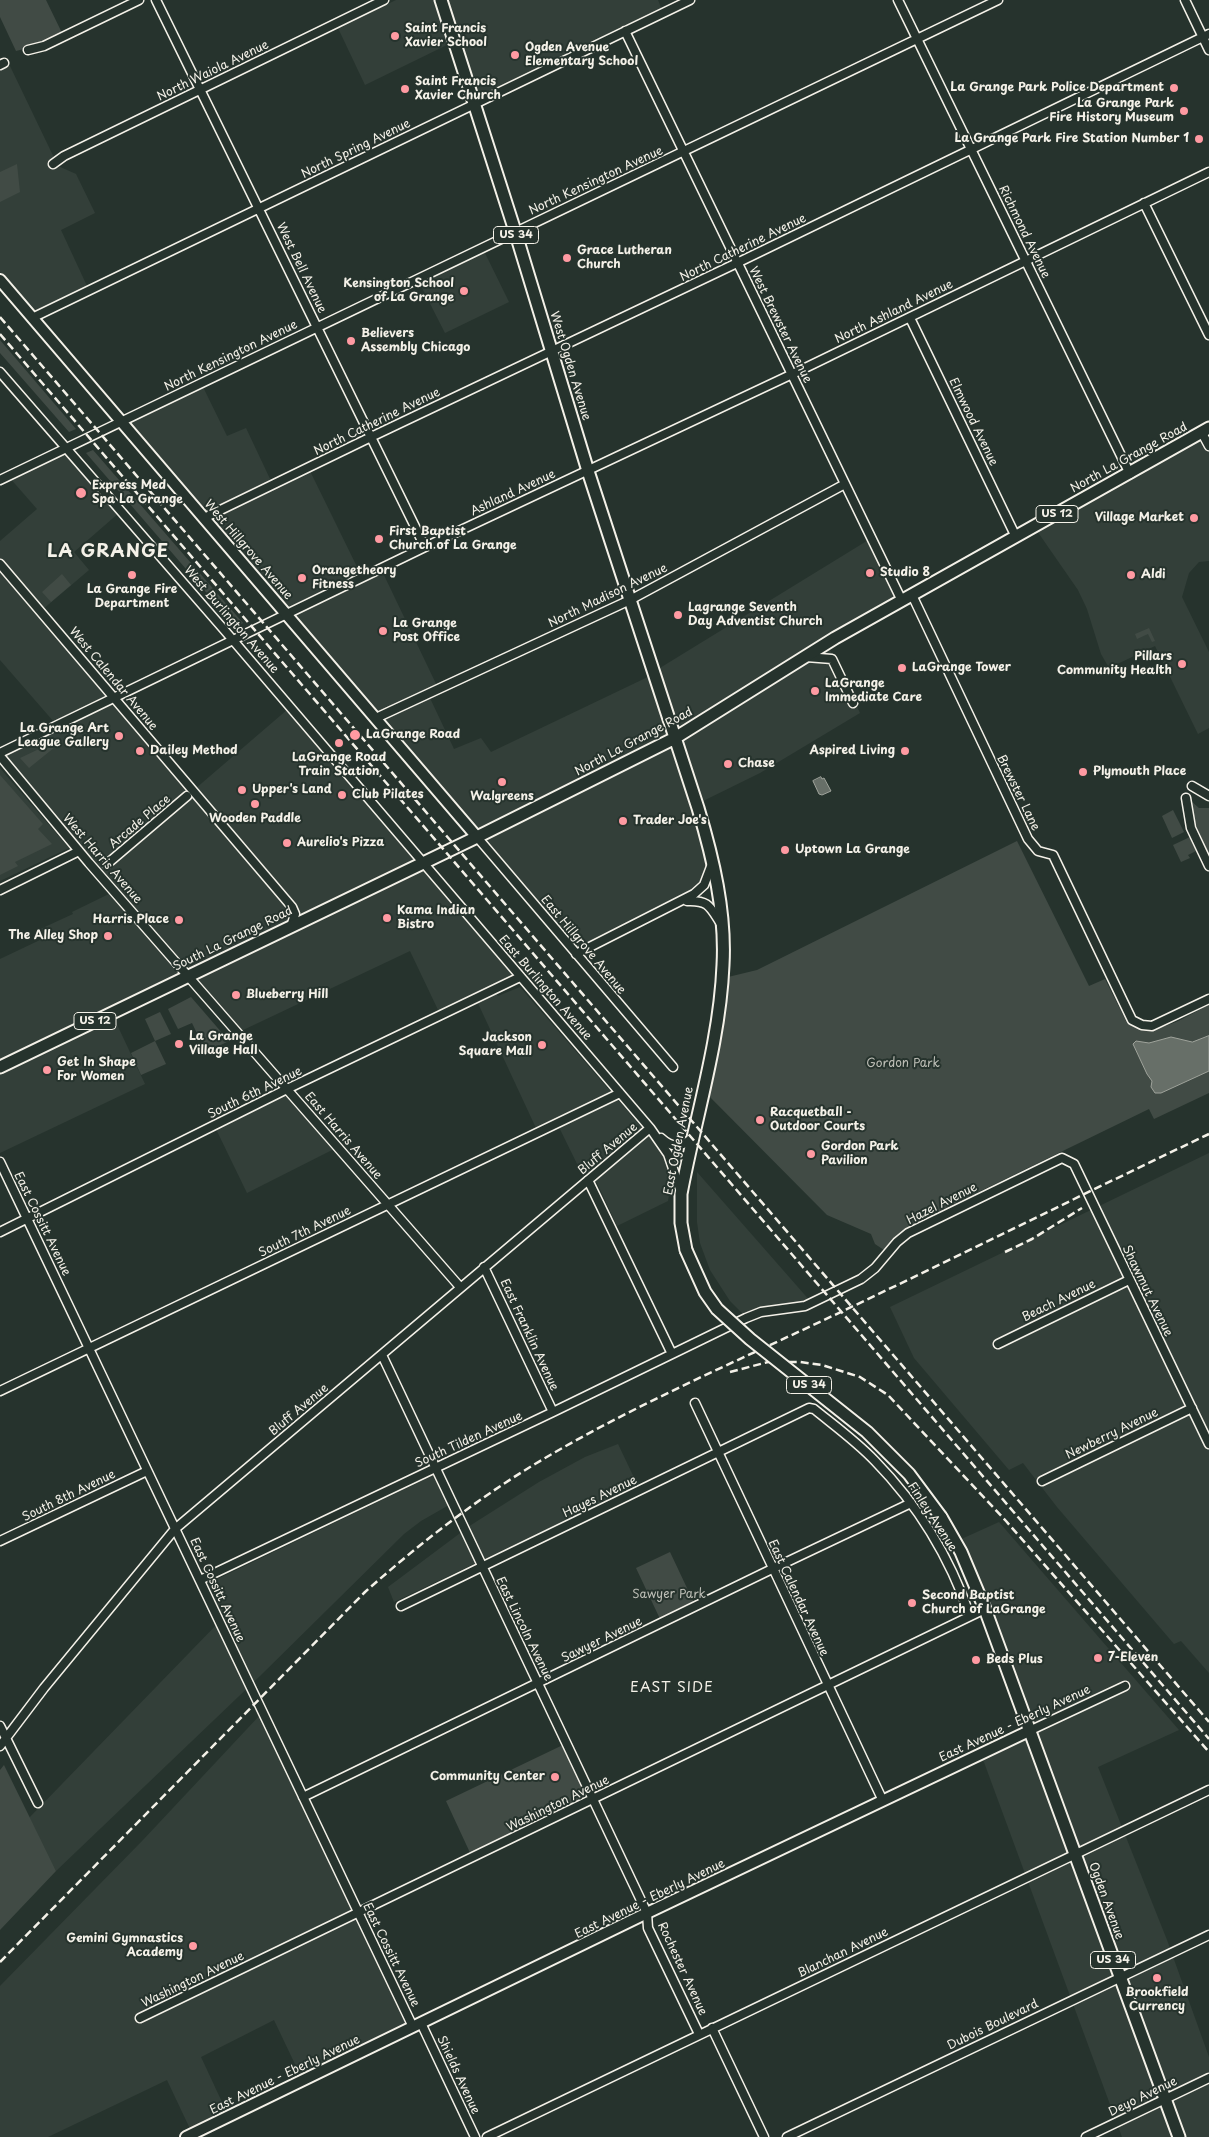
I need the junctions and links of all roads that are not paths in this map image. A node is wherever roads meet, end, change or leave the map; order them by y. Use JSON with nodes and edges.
{"nodes":[{"id":1,"x":139,"y":0,"type":"edge"},
{"id":2,"x":156,"y":0,"type":"edge"},
{"id":3,"x":384,"y":0,"type":"edge"},
{"id":4,"x":441,"y":0,"type":"edge"},
{"id":5,"x":690,"y":0,"type":"edge"},
{"id":6,"x":898,"y":0,"type":"edge"},
{"id":7,"x":998,"y":0,"type":"edge"},
{"id":8,"x":1184,"y":0,"type":"edge"},
{"id":9,"x":625,"y":31,"type":"junction"},
{"id":10,"x":1206,"y":36,"type":"edge"},
{"id":11,"x":917,"y":39,"type":"junction"},
{"id":12,"x":28,"y":50,"type":"dead end"},
{"id":13,"x":1209,"y":50,"type":"edge"},
{"id":14,"x":200,"y":90,"type":"junction"},
{"id":15,"x":474,"y":104,"type":"junction"},
{"id":16,"x":970,"y":150,"type":"junction"},
{"id":17,"x":683,"y":152,"type":"junction"},
{"id":18,"x":53,"y":164,"type":"dead end"},
{"id":19,"x":1209,"y":172,"type":"edge"},
{"id":20,"x":1144,"y":203,"type":"junction"},
{"id":21,"x":258,"y":209,"type":"junction"},
{"id":22,"x":515,"y":232,"type":"junction"},
{"id":23,"x":1025,"y":260,"type":"junction"},
{"id":24,"x":738,"y":263,"type":"junction"},
{"id":25,"x":0,"y":280,"type":"edge"},
{"id":26,"x":32,"y":318,"type":"junction"},
{"id":27,"x":910,"y":318,"type":"junction"},
{"id":28,"x":317,"y":327,"type":"junction"},
{"id":29,"x":1209,"y":334,"type":"edge"},
{"id":30,"x":551,"y":351,"type":"junction"},
{"id":31,"x":0,"y":372,"type":"edge"},
{"id":32,"x":792,"y":375,"type":"junction"},
{"id":33,"x":122,"y":421,"type":"junction"},
{"id":34,"x":1205,"y":431,"type":"edge"},
{"id":35,"x":371,"y":437,"type":"junction"},
{"id":36,"x":1209,"y":446,"type":"edge"},
{"id":37,"x":67,"y":448,"type":"junction"},
{"id":38,"x":588,"y":471,"type":"junction"},
{"id":39,"x":1130,"y":474,"type":"junction"},
{"id":40,"x":0,"y":480,"type":"edge"},
{"id":41,"x":845,"y":484,"type":"junction"},
{"id":42,"x":204,"y":518,"type":"junction"},
{"id":43,"x":1016,"y":537,"type":"junction"},
{"id":44,"x":425,"y":547,"type":"junction"},
{"id":45,"x":0,"y":564,"type":"edge"},
{"id":46,"x":907,"y":598,"type":"junction"},
{"id":47,"x":630,"y":600,"type":"junction"},
{"id":48,"x":287,"y":615,"type":"junction"},
{"id":49,"x":234,"y":640,"type":"junction"},
{"id":50,"x":802,"y":659,"type":"junction"},
{"id":51,"x":114,"y":698,"type":"junction"},
{"id":52,"x":853,"y":703,"type":"dead end"},
{"id":53,"x":376,"y":718,"type":"junction"},
{"id":54,"x":675,"y":738,"type":"junction"},
{"id":55,"x":0,"y":755,"type":"edge"},
{"id":56,"x":1192,"y":786,"type":"dead end"},
{"id":57,"x":187,"y":796,"type":"dead end"},
{"id":58,"x":1209,"y":796,"type":"edge"},
{"id":59,"x":1186,"y":798,"type":"dead end"},
{"id":60,"x":477,"y":837,"type":"junction"},
{"id":61,"x":79,"y":851,"type":"junction"},
{"id":62,"x":712,"y":862,"type":"junction"},
{"id":63,"x":423,"y":863,"type":"junction"},
{"id":64,"x":107,"y":864,"type":"dead end"},
{"id":65,"x":1209,"y":866,"type":"edge"},
{"id":66,"x":0,"y":890,"type":"edge"},
{"id":67,"x":685,"y":901,"type":"junction"},
{"id":68,"x":722,"y":925,"type":"junction"},
{"id":69,"x":291,"y":926,"type":"junction"},
{"id":70,"x":576,"y":954,"type":"junction"},
{"id":71,"x":189,"y":975,"type":"junction"},
{"id":72,"x":520,"y":977,"type":"junction"},
{"id":73,"x":1209,"y":999,"type":"edge"},
{"id":74,"x":0,"y":1067,"type":"edge"},
{"id":75,"x":673,"y":1067,"type":"dead end"},
{"id":76,"x":287,"y":1089,"type":"junction"},
{"id":77,"x":620,"y":1093,"type":"junction"},
{"id":78,"x":650,"y":1128,"type":"junction"},
{"id":79,"x":691,"y":1139,"type":"junction"},
{"id":80,"x":1057,"y":1160,"type":"joint"},
{"id":81,"x":0,"y":1162,"type":"edge"},
{"id":82,"x":588,"y":1180,"type":"junction"},
{"id":83,"x":681,"y":1194,"type":"junction"},
{"id":84,"x":388,"y":1205,"type":"junction"},
{"id":85,"x":27,"y":1220,"type":"junction"},
{"id":86,"x":0,"y":1232,"type":"edge"},
{"id":87,"x":484,"y":1267,"type":"junction"},
{"id":88,"x":1129,"y":1280,"type":"junction"},
{"id":89,"x":460,"y":1287,"type":"junction"},
{"id":90,"x":746,"y":1318,"type":"joint"},
{"id":91,"x":998,"y":1344,"type":"dead end"},
{"id":92,"x":89,"y":1348,"type":"junction"},
{"id":93,"x":672,"y":1354,"type":"junction"},
{"id":94,"x":382,"y":1355,"type":"junction"},
{"id":95,"x":0,"y":1391,"type":"edge"},
{"id":96,"x":695,"y":1403,"type":"dead end"},
{"id":97,"x":809,"y":1408,"type":"joint"},
{"id":98,"x":1192,"y":1408,"type":"junction"},
{"id":99,"x":553,"y":1412,"type":"junction"},
{"id":100,"x":1209,"y":1444,"type":"edge"},
{"id":101,"x":718,"y":1452,"type":"junction"},
{"id":102,"x":435,"y":1468,"type":"junction"},
{"id":103,"x":147,"y":1470,"type":"junction"},
{"id":104,"x":1042,"y":1480,"type":"dead end"},
{"id":105,"x":911,"y":1503,"type":"junction"},
{"id":106,"x":175,"y":1529,"type":"junction"},
{"id":107,"x":0,"y":1541,"type":"edge"},
{"id":108,"x":482,"y":1567,"type":"junction"},
{"id":109,"x":772,"y":1569,"type":"junction"},
{"id":110,"x":200,"y":1580,"type":"junction"},
{"id":111,"x":983,"y":1604,"type":"junction"},
{"id":112,"x":401,"y":1606,"type":"dead end"},
{"id":113,"x":970,"y":1616,"type":"junction"},
{"id":114,"x":538,"y":1684,"type":"junction"},
{"id":115,"x":827,"y":1686,"type":"junction"},
{"id":116,"x":1125,"y":1686,"type":"dead end"},
{"id":117,"x":0,"y":1726,"type":"edge"},
{"id":118,"x":1029,"y":1731,"type":"junction"},
{"id":119,"x":6,"y":1737,"type":"junction"},
{"id":120,"x":0,"y":1746,"type":"edge"},
{"id":121,"x":1209,"y":1790,"type":"edge"},
{"id":122,"x":303,"y":1797,"type":"junction"},
{"id":123,"x":593,"y":1800,"type":"junction"},
{"id":124,"x":883,"y":1801,"type":"junction"},
{"id":125,"x":38,"y":1803,"type":"dead end"},
{"id":126,"x":1075,"y":1854,"type":"junction"},
{"id":127,"x":359,"y":1913,"type":"junction"},
{"id":128,"x":647,"y":1913,"type":"junction"},
{"id":129,"x":1209,"y":1935,"type":"edge"},
{"id":130,"x":1119,"y":1977,"type":"junction"},
{"id":131,"x":140,"y":2018,"type":"dead end"},
{"id":132,"x":417,"y":2025,"type":"junction"},
{"id":133,"x":712,"y":2028,"type":"junction"},
{"id":134,"x":700,"y":2034,"type":"junction"},
{"id":135,"x":1209,"y":2078,"type":"edge"},
{"id":136,"x":1165,"y":2099,"type":"junction"},
{"id":137,"x":191,"y":2136,"type":"edge"},
{"id":138,"x":475,"y":2137,"type":"edge"},
{"id":139,"x":487,"y":2137,"type":"edge"},
{"id":140,"x":764,"y":2137,"type":"edge"},
{"id":141,"x":787,"y":2137,"type":"edge"},
{"id":142,"x":1086,"y":2137,"type":"edge"},
{"id":143,"x":1179,"y":2137,"type":"edge"}],
"edges":[{"from":1,"to":12,"type":"street"},
{"from":2,"to":14,"type":"street","name":"West Bell Avenue"},
{"from":3,"to":14,"type":"street","name":"North Waiola Avenue"},
{"from":4,"to":15,"type":"main road","name":"West Ogden Avenue","number":"US 34"},
{"from":5,"to":9,"type":"street","name":"North Spring Avenue"},
{"from":6,"to":11,"type":"street","name":"Richmond Avenue"},
{"from":7,"to":11,"type":"street","name":"North Kensington Avenue"},
{"from":8,"to":10,"type":"street"},
{"from":9,"to":15,"type":"street","name":"North Spring Avenue"},
{"from":9,"to":17,"type":"street","name":"West Brewster Avenue"},
{"from":10,"to":13,"type":"street"},
{"from":10,"to":16,"type":"street","name":"North Catherine Avenue"},
{"from":11,"to":16,"type":"street","name":"Richmond Avenue"},
{"from":11,"to":17,"type":"street","name":"North Kensington Avenue"},
{"from":14,"to":18,"type":"street","name":"North Waiola Avenue"},
{"from":14,"to":21,"type":"street","name":"West Bell Avenue"},
{"from":15,"to":21,"type":"street","name":"North Spring Avenue"},
{"from":15,"to":22,"type":"main road","name":"West Ogden Avenue","number":"US 34"},
{"from":16,"to":23,"type":"street","name":"Richmond Avenue"},
{"from":16,"to":24,"type":"street","name":"North Catherine Avenue"},
{"from":17,"to":22,"type":"street","name":"North Kensington Avenue"},
{"from":17,"to":24,"type":"street","name":"West Brewster Avenue"},
{"from":19,"to":20,"type":"street","name":"North Ashland Avenue"},
{"from":20,"to":23,"type":"street","name":"North Ashland Avenue"},
{"from":20,"to":29,"type":"street"},
{"from":21,"to":26,"type":"street","name":"North Spring Avenue"},
{"from":21,"to":28,"type":"street","name":"West Bell Avenue"},
{"from":22,"to":28,"type":"street","name":"North Kensington Avenue"},
{"from":22,"to":30,"type":"main road","name":"West Ogden Avenue","number":"US 34"},
{"from":23,"to":27,"type":"street","name":"North Ashland Avenue"},
{"from":23,"to":39,"type":"street","name":"Richmond Avenue"},
{"from":24,"to":30,"type":"street","name":"North Catherine Avenue"},
{"from":24,"to":32,"type":"street","name":"West Brewster Avenue"},
{"from":25,"to":26,"type":"main road","name":"West Hillgrove Avenue"},
{"from":26,"to":33,"type":"main road","name":"West Hillgrove Avenue"},
{"from":27,"to":32,"type":"street","name":"North Ashland Avenue"},
{"from":27,"to":43,"type":"street","name":"Elmwood Avenue"},
{"from":28,"to":33,"type":"street","name":"North Kensington Avenue"},
{"from":28,"to":35,"type":"street","name":"West Bell Avenue"},
{"from":30,"to":35,"type":"street","name":"North Catherine Avenue"},
{"from":30,"to":38,"type":"main road","name":"West Ogden Avenue","number":"US 34"},
{"from":31,"to":37,"type":"street","name":"West Burlington Avenue"},
{"from":32,"to":38,"type":"street","name":"North Ashland Avenue"},
{"from":32,"to":41,"type":"street","name":"West Brewster Avenue"},
{"from":33,"to":37,"type":"street","name":"North Kensington Avenue"},
{"from":33,"to":42,"type":"main road","name":"West Hillgrove Avenue"},
{"from":34,"to":36,"type":"street"},
{"from":34,"to":39,"type":"main road","name":"North La Grange Road","number":"US 12"},
{"from":35,"to":42,"type":"street","name":"North Catherine Avenue"},
{"from":35,"to":44,"type":"street","name":"West Bell Avenue"},
{"from":37,"to":40,"type":"street","name":"North Kensington Avenue"},
{"from":37,"to":49,"type":"street","name":"West Burlington Avenue"},
{"from":38,"to":44,"type":"street","name":"Ashland Avenue"},
{"from":38,"to":47,"type":"main road","name":"West Ogden Avenue","number":"US 34"},
{"from":39,"to":43,"type":"main road","name":"North La Grange Road","number":"US 12"},
{"from":41,"to":46,"type":"street","name":"West Brewster Avenue"},
{"from":41,"to":47,"type":"street","name":"North Madison Avenue"},
{"from":42,"to":48,"type":"main road","name":"West Hillgrove Avenue"},
{"from":43,"to":46,"type":"main road","name":"North La Grange Road","number":"US 12"},
{"from":44,"to":48,"type":"street","name":"Ashland Avenue"},
{"from":45,"to":51,"type":"street","name":"West Calendar Avenue"},
{"from":46,"to":50,"type":"main road","name":"North La Grange Road","number":"US 12"},
{"from":46,"to":73,"type":"street","name":"Brewster Lane"},
{"from":47,"to":53,"type":"street","name":"North Madison Avenue"},
{"from":47,"to":54,"type":"main road","name":"West Ogden Avenue","number":"US 34"},
{"from":48,"to":49,"type":"street","name":"Ashland Avenue"},
{"from":48,"to":53,"type":"main road","name":"West Hillgrove Avenue"},
{"from":49,"to":51,"type":"street","name":"Ashland Avenue"},
{"from":49,"to":63,"type":"street","name":"West Burlington Avenue"},
{"from":50,"to":52,"type":"street"},
{"from":50,"to":54,"type":"main road","name":"North La Grange Road","number":"US 12"},
{"from":51,"to":55,"type":"street","name":"Ashland Avenue"},
{"from":51,"to":69,"type":"street","name":"West Calendar Avenue"},
{"from":53,"to":60,"type":"main road","name":"West Hillgrove Avenue"},
{"from":54,"to":60,"type":"main road","name":"North La Grange Road","number":"US 12"},
{"from":54,"to":62,"type":"main road","name":"East Ogden Avenue","number":"US 34"},
{"from":55,"to":61,"type":"street","name":"West Harris Avenue"},
{"from":56,"to":58,"type":"street"},
{"from":57,"to":64,"type":"street","name":"Arcade Place"},
{"from":59,"to":65,"type":"street"},
{"from":60,"to":63,"type":"main road","name":"South La Grange Road","number":"US 12"},
{"from":60,"to":70,"type":"street","name":"East Hillgrove Avenue"},
{"from":61,"to":66,"type":"street"},
{"from":61,"to":71,"type":"street","name":"West Harris Avenue"},
{"from":62,"to":67,"type":"street"},
{"from":62,"to":68,"type":"main road","name":"East Ogden Avenue","number":"US 34"},
{"from":63,"to":69,"type":"main road","name":"South La Grange Road","number":"US 12"},
{"from":63,"to":72,"type":"street","name":"East Burlington Avenue"},
{"from":67,"to":68,"type":"street"},
{"from":67,"to":70,"type":"street"},
{"from":68,"to":79,"type":"main road","name":"East Ogden Avenue","number":"US 34"},
{"from":69,"to":71,"type":"main road","name":"South La Grange Road","number":"US 12"},
{"from":70,"to":75,"type":"street","name":"East Hillgrove Avenue"},
{"from":71,"to":74,"type":"main road","name":"South La Grange Road","number":"US 12"},
{"from":71,"to":76,"type":"street","name":"East Harris Avenue"},
{"from":72,"to":76,"type":"street","name":"South 6th Avenue"},
{"from":72,"to":77,"type":"street","name":"East Burlington Avenue"},
{"from":76,"to":84,"type":"street","name":"East Harris Avenue"},
{"from":76,"to":85,"type":"street","name":"South 6th Avenue"},
{"from":77,"to":78,"type":"street","name":"East Burlington Avenue"},
{"from":77,"to":84,"type":"street","name":"South 7th Avenue"},
{"from":78,"to":79,"type":"street","name":"East Burlington Avenue"},
{"from":78,"to":82,"type":"street","name":"Bluff Avenue"},
{"from":78,"to":83,"type":"street","name":"East Burlington Avenue"},
{"from":79,"to":83,"type":"main road","name":"East Ogden Avenue","number":"US 34"},
{"from":80,"to":88,"type":"street","name":"Shawmut Avenue"},
{"from":80,"to":90,"type":"street","name":"Hazel Avenue"},
{"from":81,"to":85,"type":"street","name":"East Cossitt Avenue"},
{"from":82,"to":87,"type":"street","name":"Bluff Avenue"},
{"from":82,"to":93,"type":"street"},
{"from":83,"to":111,"type":"main road","name":"East Ogden Avenue","number":"US 34","bridge":true},
{"from":84,"to":89,"type":"street","name":"East Harris Avenue"},
{"from":84,"to":92,"type":"street","name":"South 7th Avenue"},
{"from":85,"to":86,"type":"street","name":"South 6th Avenue"},
{"from":85,"to":92,"type":"street","name":"East Cossitt Avenue"},
{"from":87,"to":89,"type":"street","name":"Bluff Avenue"},
{"from":87,"to":99,"type":"street","name":"East Franklin Avenue"},
{"from":88,"to":91,"type":"street","name":"Beach Avenue"},
{"from":88,"to":98,"type":"street","name":"Shawmut Avenue"},
{"from":89,"to":94,"type":"street","name":"Bluff Avenue"},
{"from":90,"to":93,"type":"street","name":"South Tilden Avenue"},
{"from":92,"to":95,"type":"street","name":"South 7th Avenue"},
{"from":92,"to":103,"type":"street","name":"East Cossitt Avenue"},
{"from":93,"to":99,"type":"street","name":"South Tilden Avenue"},
{"from":94,"to":102,"type":"street","name":"East Lincoln Avenue"},
{"from":94,"to":106,"type":"street","name":"Bluff Avenue"},
{"from":96,"to":101,"type":"street","name":"East Calendar Avenue"},
{"from":97,"to":101,"type":"street","name":"Hayes Avenue"},
{"from":97,"to":105,"type":"street","name":"Finley Avenue"},
{"from":98,"to":100,"type":"street","name":"Shawmut Avenue"},
{"from":98,"to":104,"type":"street","name":"Newberry Avenue"},
{"from":99,"to":102,"type":"street","name":"South Tilden Avenue"},
{"from":101,"to":108,"type":"street","name":"Hayes Avenue"},
{"from":101,"to":109,"type":"street","name":"East Calendar Avenue"},
{"from":102,"to":108,"type":"street","name":"East Lincoln Avenue"},
{"from":102,"to":110,"type":"street","name":"South Tilden Avenue"},
{"from":103,"to":106,"type":"street","name":"East Cossitt Avenue"},
{"from":103,"to":107,"type":"street","name":"South 8th Avenue"},
{"from":105,"to":109,"type":"street","name":"Sawyer Avenue"},
{"from":105,"to":113,"type":"street","name":"Finley Avenue"},
{"from":106,"to":110,"type":"street","name":"East Cossitt Avenue"},
{"from":106,"to":119,"type":"street","name":"Bluff Avenue"},
{"from":108,"to":112,"type":"street","name":"Hayes Avenue"},
{"from":108,"to":114,"type":"street","name":"East Lincoln Avenue"},
{"from":109,"to":114,"type":"street","name":"Sawyer Avenue"},
{"from":109,"to":115,"type":"street","name":"East Calendar Avenue"},
{"from":110,"to":122,"type":"street","name":"East Cossitt Avenue"},
{"from":111,"to":113,"type":"street","name":"Washington Avenue"},
{"from":111,"to":118,"type":"main road","name":"East Ogden Avenue","number":"US 34"},
{"from":113,"to":115,"type":"street","name":"Washington Avenue"},
{"from":114,"to":122,"type":"street","name":"Sawyer Avenue"},
{"from":114,"to":123,"type":"street","name":"East Lincoln Avenue"},
{"from":115,"to":123,"type":"street","name":"Washington Avenue"},
{"from":115,"to":124,"type":"street","name":"East Calendar Avenue"},
{"from":116,"to":118,"type":"street","name":"East Avenue - Eberly Avenue"},
{"from":117,"to":119,"type":"street"},
{"from":118,"to":124,"type":"main road","name":"East Avenue - Eberly Avenue"},
{"from":118,"to":126,"type":"main road","name":"Ogden Avenue","number":"US 34"},
{"from":119,"to":120,"type":"street","name":"Bluff Avenue"},
{"from":119,"to":125,"type":"street"},
{"from":121,"to":126,"type":"street","name":"Blanchan Avenue"},
{"from":122,"to":127,"type":"street","name":"East Cossitt Avenue"},
{"from":123,"to":127,"type":"street","name":"Washington Avenue"},
{"from":123,"to":128,"type":"street","name":"East Lincoln Avenue"},
{"from":124,"to":128,"type":"main road","name":"East Avenue - Eberly Avenue"},
{"from":126,"to":130,"type":"main road","name":"Ogden Avenue","number":"US 34"},
{"from":126,"to":133,"type":"street","name":"Blanchan Avenue"},
{"from":127,"to":131,"type":"street","name":"Washington Avenue"},
{"from":127,"to":132,"type":"street","name":"East Cossitt Avenue"},
{"from":128,"to":132,"type":"main road","name":"East Avenue - Eberly Avenue"},
{"from":128,"to":134,"type":"street","name":"Rochester Avenue"},
{"from":129,"to":130,"type":"street","name":"Dubois Boulevard"},
{"from":130,"to":136,"type":"main road","name":"Ogden Avenue","number":"US 34"},
{"from":130,"to":141,"type":"street","name":"Dubois Boulevard"},
{"from":132,"to":137,"type":"main road","name":"East Avenue - Eberly Avenue"},
{"from":132,"to":138,"type":"street","name":"Shields Avenue"},
{"from":133,"to":134,"type":"street","name":"Blanchan Avenue"},
{"from":133,"to":140,"type":"street","name":"Rochester Avenue"},
{"from":134,"to":139,"type":"street","name":"Blanchan Avenue"},
{"from":135,"to":136,"type":"street","name":"Deyo Avenue"},
{"from":136,"to":142,"type":"street","name":"Deyo Avenue"},
{"from":136,"to":143,"type":"main road","name":"Ogden Avenue","number":"US 34"}]}
